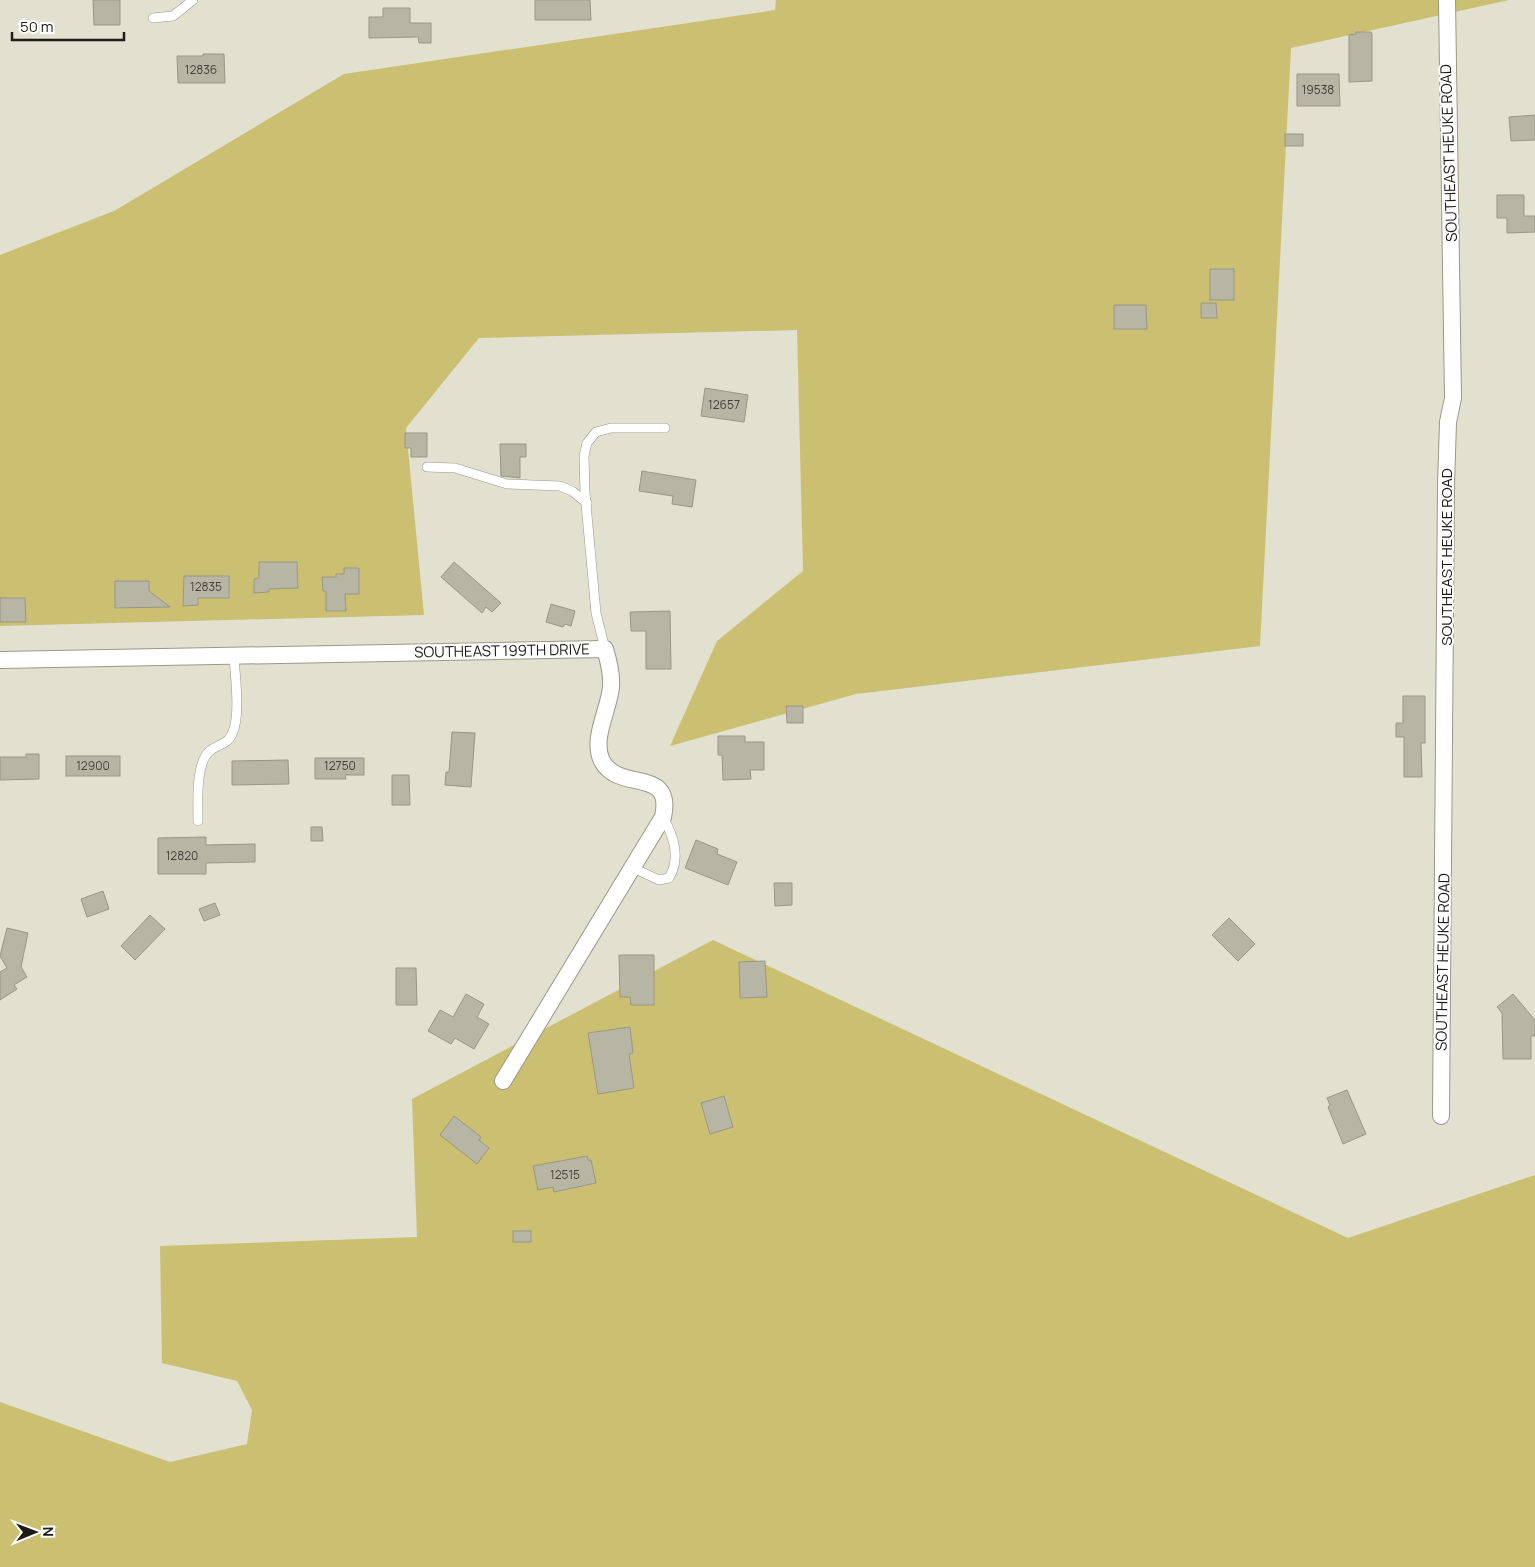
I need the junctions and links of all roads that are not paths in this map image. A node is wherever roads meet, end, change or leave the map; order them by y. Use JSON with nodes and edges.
{"nodes":[{"id":1,"x":193,"y":0,"type":"edge"},
{"id":2,"x":1447,"y":0,"type":"edge"},
{"id":3,"x":153,"y":18,"type":"dead end"},
{"id":4,"x":665,"y":428,"type":"dead end"},
{"id":5,"x":427,"y":467,"type":"dead end"},
{"id":6,"x":587,"y":503,"type":"junction"},
{"id":7,"x":605,"y":649,"type":"junction"},
{"id":8,"x":234,"y":656,"type":"junction"},
{"id":9,"x":0,"y":660,"type":"edge"},
{"id":10,"x":663,"y":817,"type":"junction"},
{"id":11,"x":198,"y":821,"type":"dead end"},
{"id":12,"x":632,"y":867,"type":"junction"},
{"id":13,"x":503,"y":1081,"type":"dead end"},
{"id":14,"x":1441,"y":1116,"type":"dead end"}],
"edges":[{"from":1,"to":3,"type":"lane"},
{"from":2,"to":14,"type":"street","name":"SOUTHEAST HEUKE ROAD"},
{"from":4,"to":6,"type":"lane"},
{"from":5,"to":6,"type":"lane"},
{"from":6,"to":7,"type":"lane"},
{"from":7,"to":8,"type":"street","name":"SOUTHEAST 199TH DRIVE"},
{"from":7,"to":10,"type":"street","name":"SOUTHEAST 199TH DRIVE"},
{"from":8,"to":9,"type":"street","name":"SOUTHEAST 199TH DRIVE"},
{"from":8,"to":11,"type":"lane"},
{"from":10,"to":12,"type":"street","name":"SOUTHEAST 199TH DRIVE"},
{"from":10,"to":12,"type":"lane"},
{"from":12,"to":13,"type":"street","name":"SOUTHEAST 199TH DRIVE"}]}
